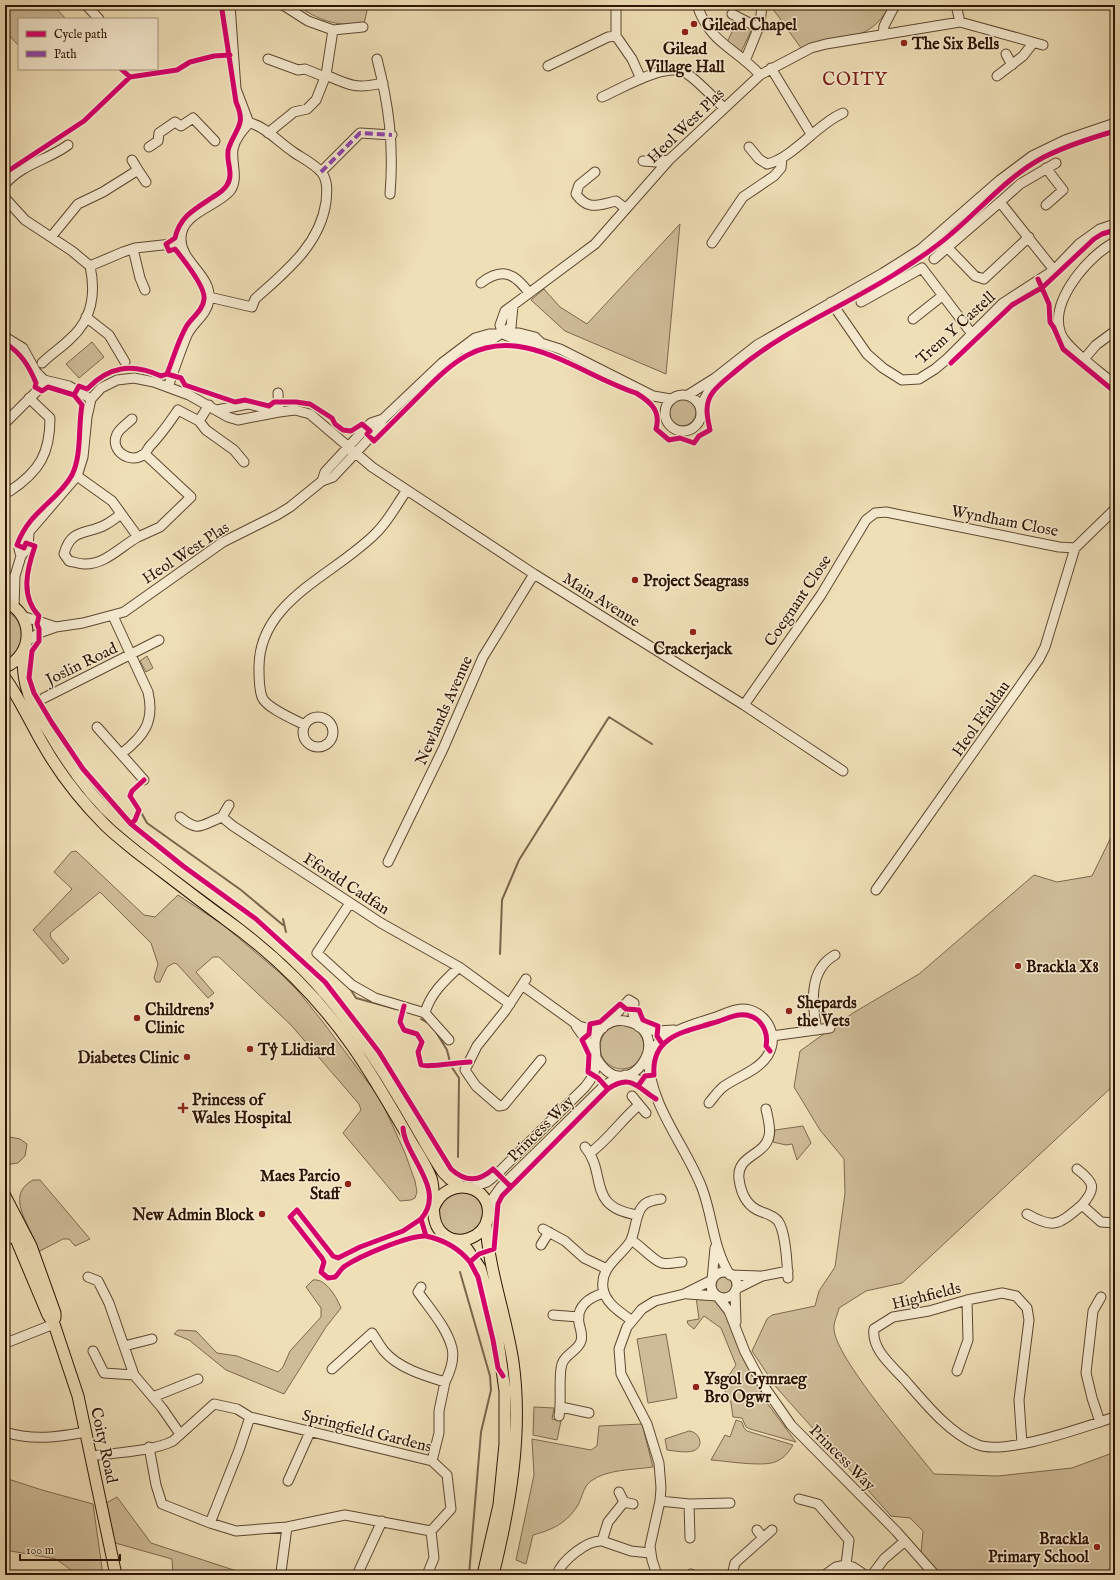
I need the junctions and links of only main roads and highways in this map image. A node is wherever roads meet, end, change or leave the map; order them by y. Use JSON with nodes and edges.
{"nodes":[{"id":1,"x":10,"y":605,"type":"edge"},
{"id":2,"x":23,"y":652,"type":"junction"},
{"id":3,"x":5,"y":667,"type":"edge"},
{"id":4,"x":5,"y":678,"type":"edge"},
{"id":5,"x":465,"y":1187,"type":"junction"},
{"id":6,"x":5,"y":1196,"type":"edge"},
{"id":7,"x":434,"y":1207,"type":"junction"},
{"id":8,"x":5,"y":1213,"type":"edge"},
{"id":9,"x":486,"y":1225,"type":"junction"},
{"id":10,"x":11,"y":1236,"type":"edge"},
{"id":11,"x":456,"y":1240,"type":"junction"},
{"id":12,"x":116,"y":1575,"type":"edge"},
{"id":13,"x":483,"y":1575,"type":"edge"},
{"id":14,"x":493,"y":1575,"type":"edge"}],
"edges":[{"from":1,"to":2,"type":"main road"},
{"from":2,"to":3,"type":"main road"},
{"from":2,"to":5,"type":"main road"},
{"from":4,"to":7,"type":"main road"},
{"from":5,"to":7,"type":"main road"},
{"from":5,"to":9,"type":"main road"},
{"from":6,"to":10,"type":"main road","name":"Coity Road"},
{"from":7,"to":11,"type":"main road"},
{"from":8,"to":10,"type":"main road","name":"Coity Road"},
{"from":9,"to":11,"type":"main road"},
{"from":9,"to":14,"type":"main road"},
{"from":10,"to":12,"type":"main road","name":"Coity Road"},
{"from":11,"to":13,"type":"main road"}]}
